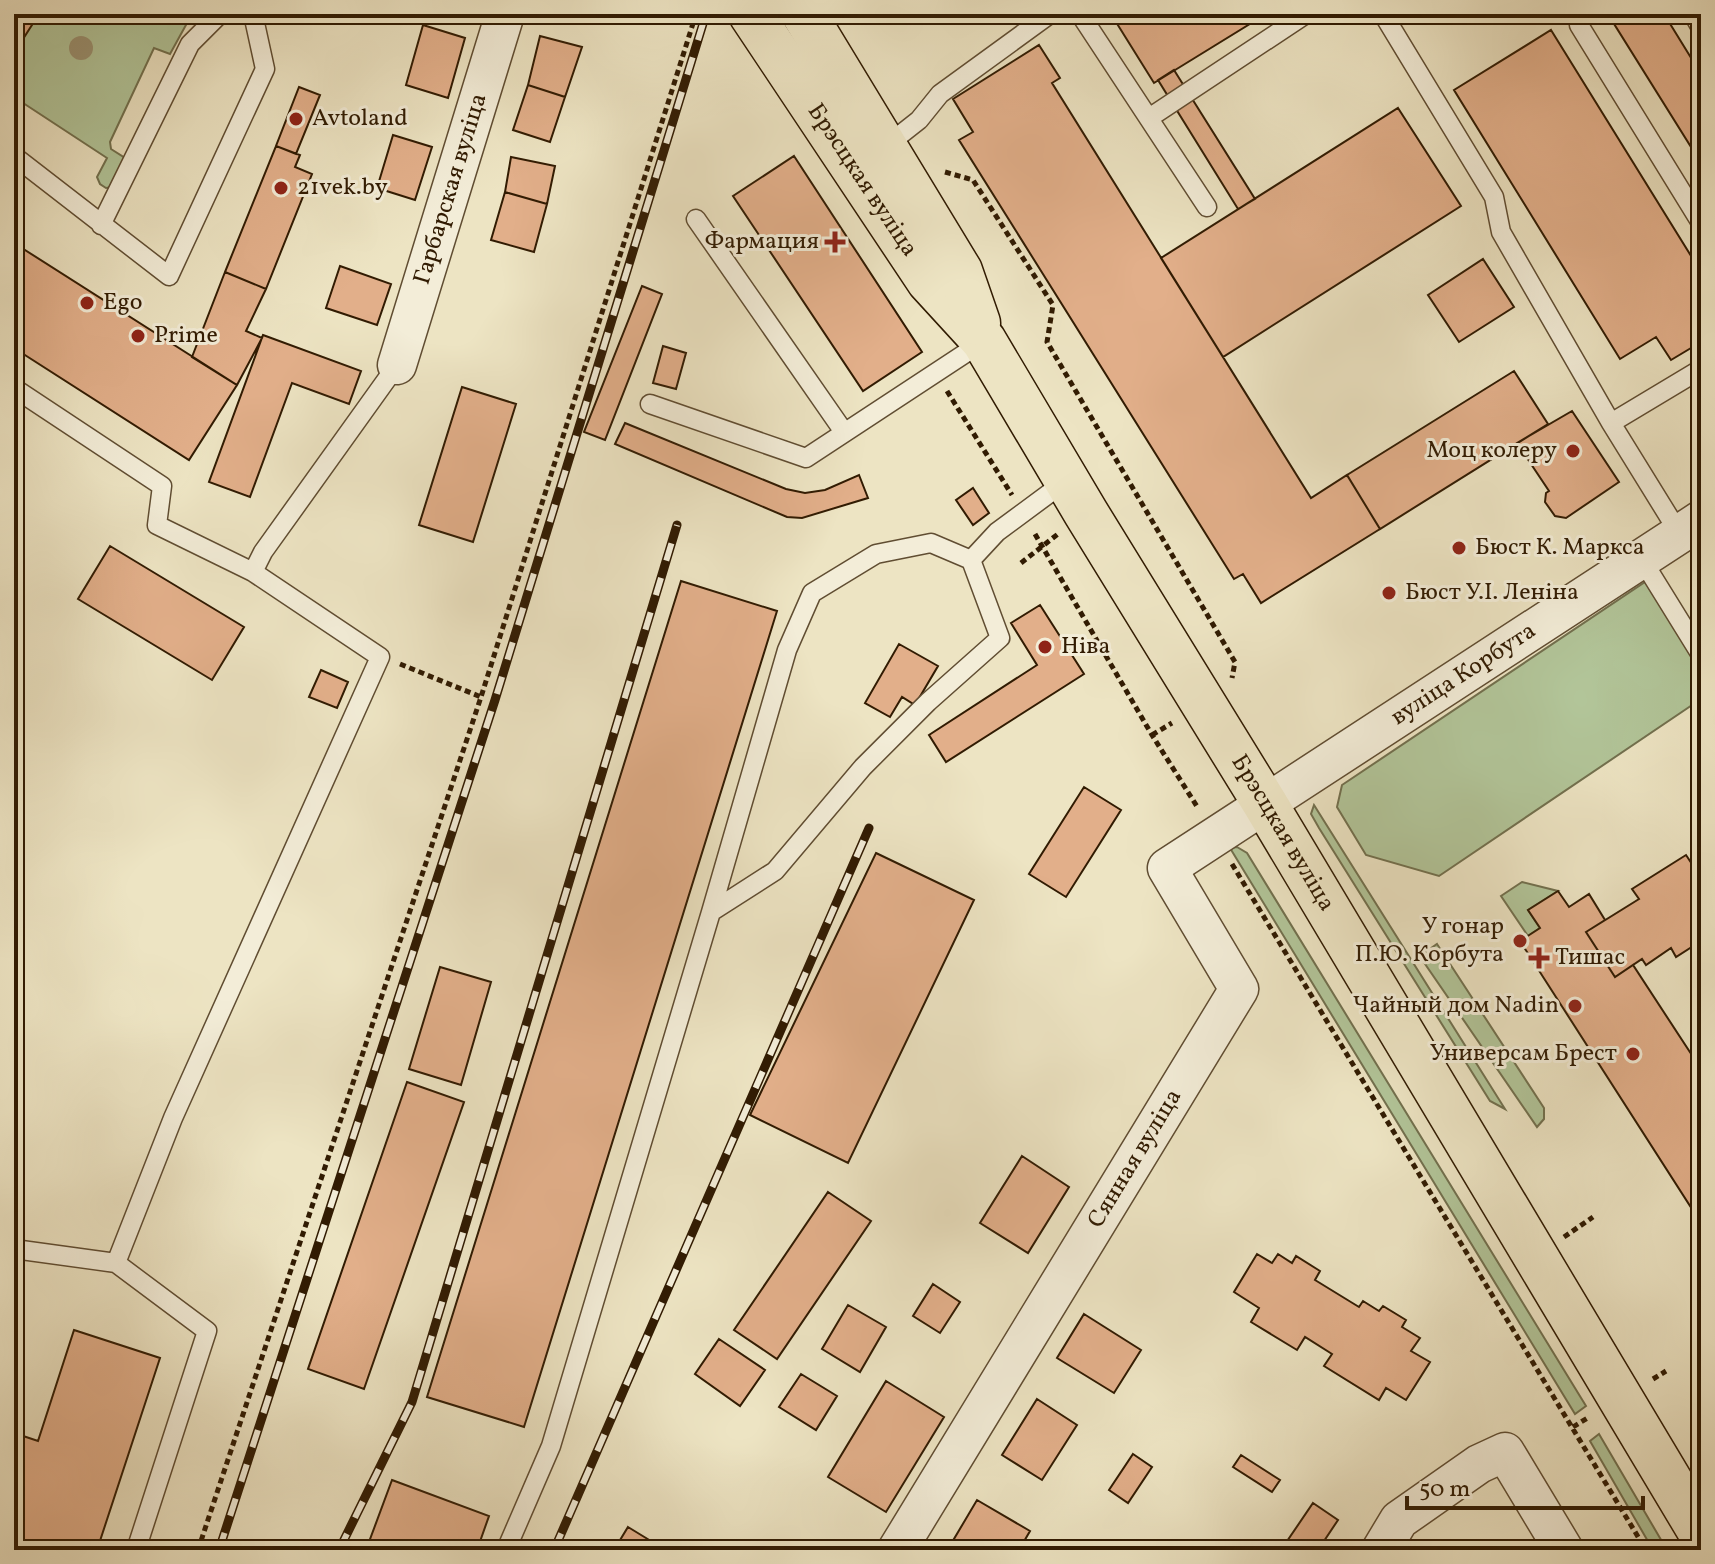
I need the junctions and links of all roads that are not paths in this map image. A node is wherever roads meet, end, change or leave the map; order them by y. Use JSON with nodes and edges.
{"nodes":[{"id":1,"x":220,"y":14,"type":"edge"},
{"id":2,"x":253,"y":14,"type":"edge"},
{"id":3,"x":505,"y":14,"type":"edge"},
{"id":4,"x":751,"y":14,"type":"edge"},
{"id":5,"x":804,"y":14,"type":"edge"},
{"id":6,"x":1050,"y":14,"type":"edge"},
{"id":7,"x":1080,"y":14,"type":"edge"},
{"id":8,"x":1306,"y":14,"type":"edge"},
{"id":9,"x":1383,"y":14,"type":"edge"},
{"id":10,"x":1693,"y":14,"type":"edge"},
{"id":11,"x":1579,"y":25,"type":"dead end"},
{"id":12,"x":1701,"y":28,"type":"edge"},
{"id":13,"x":1149,"y":118,"type":"junction"},
{"id":14,"x":898,"y":136,"type":"junction"},
{"id":15,"x":14,"y":156,"type":"edge"},
{"id":16,"x":1207,"y":207,"type":"dead end"},
{"id":17,"x":696,"y":219,"type":"dead end"},
{"id":18,"x":1701,"y":223,"type":"edge"},
{"id":19,"x":101,"y":225,"type":"junction"},
{"id":20,"x":984,"y":341,"type":"junction"},
{"id":21,"x":397,"y":365,"type":"joint"},
{"id":22,"x":1701,"y":369,"type":"edge"},
{"id":23,"x":14,"y":388,"type":"edge"},
{"id":24,"x":650,"y":404,"type":"dead end"},
{"id":25,"x":1611,"y":423,"type":"junction"},
{"id":26,"x":844,"y":432,"type":"junction"},
{"id":27,"x":1069,"y":480,"type":"junction"},
{"id":28,"x":1690,"y":526,"type":"edge"},
{"id":29,"x":1641,"y":558,"type":"junction"},
{"id":30,"x":971,"y":560,"type":"junction"},
{"id":31,"x":253,"y":572,"type":"junction"},
{"id":32,"x":1696,"y":634,"type":"edge"},
{"id":33,"x":1701,"y":655,"type":"edge"},
{"id":34,"x":1264,"y":802,"type":"junction"},
{"id":35,"x":711,"y":912,"type":"junction"},
{"id":36,"x":14,"y":1249,"type":"edge"},
{"id":37,"x":116,"y":1263,"type":"junction"},
{"id":38,"x":1701,"y":1533,"type":"edge"},
{"id":39,"x":136,"y":1550,"type":"edge"},
{"id":40,"x":506,"y":1550,"type":"edge"},
{"id":41,"x":897,"y":1550,"type":"edge"},
{"id":42,"x":1381,"y":1550,"type":"edge"},
{"id":43,"x":1564,"y":1550,"type":"edge"}],
"edges":[{"from":1,"to":19,"type":"lane"},
{"from":2,"to":19,"type":"lane"},
{"from":3,"to":21,"type":"street","name":"Гарбарская вуліца"},
{"from":4,"to":20,"type":"main road","name":"Брэсцкая вуліца"},
{"from":5,"to":14,"type":"main road","name":"Брэсцкая вуліца"},
{"from":6,"to":14,"type":"lane"},
{"from":7,"to":13,"type":"lane"},
{"from":8,"to":13,"type":"lane"},
{"from":9,"to":25,"type":"lane"},
{"from":10,"to":12,"type":"lane"},
{"from":11,"to":18,"type":"lane"},
{"from":13,"to":16,"type":"lane"},
{"from":14,"to":20,"type":"main road","name":"Брэсцкая вуліца"},
{"from":15,"to":19,"type":"lane"},
{"from":17,"to":26,"type":"lane"},
{"from":20,"to":26,"type":"lane"},
{"from":20,"to":27,"type":"main road","name":"Брэсцкая вуліца"},
{"from":21,"to":31,"type":"lane"},
{"from":22,"to":25,"type":"lane"},
{"from":23,"to":31,"type":"lane"},
{"from":24,"to":26,"type":"lane"},
{"from":25,"to":28,"type":"lane"},
{"from":27,"to":30,"type":"lane"},
{"from":27,"to":34,"type":"main road","name":"Брэсцкая вуліца"},
{"from":28,"to":29,"type":"street","name":"вуліца Корбута"},
{"from":29,"to":32,"type":"lane"},
{"from":29,"to":34,"type":"street","name":"вуліца Корбута"},
{"from":30,"to":35,"type":"lane"},
{"from":30,"to":35,"type":"lane"},
{"from":31,"to":37,"type":"lane"},
{"from":32,"to":33,"type":"lane"},
{"from":34,"to":38,"type":"main road","name":"Брэсцкая вуліца"},
{"from":34,"to":41,"type":"street","name":"Сянная вуліца"},
{"from":35,"to":40,"type":"lane"},
{"from":36,"to":37,"type":"lane"},
{"from":37,"to":39,"type":"lane"},
{"from":42,"to":43,"type":"street"}]}
